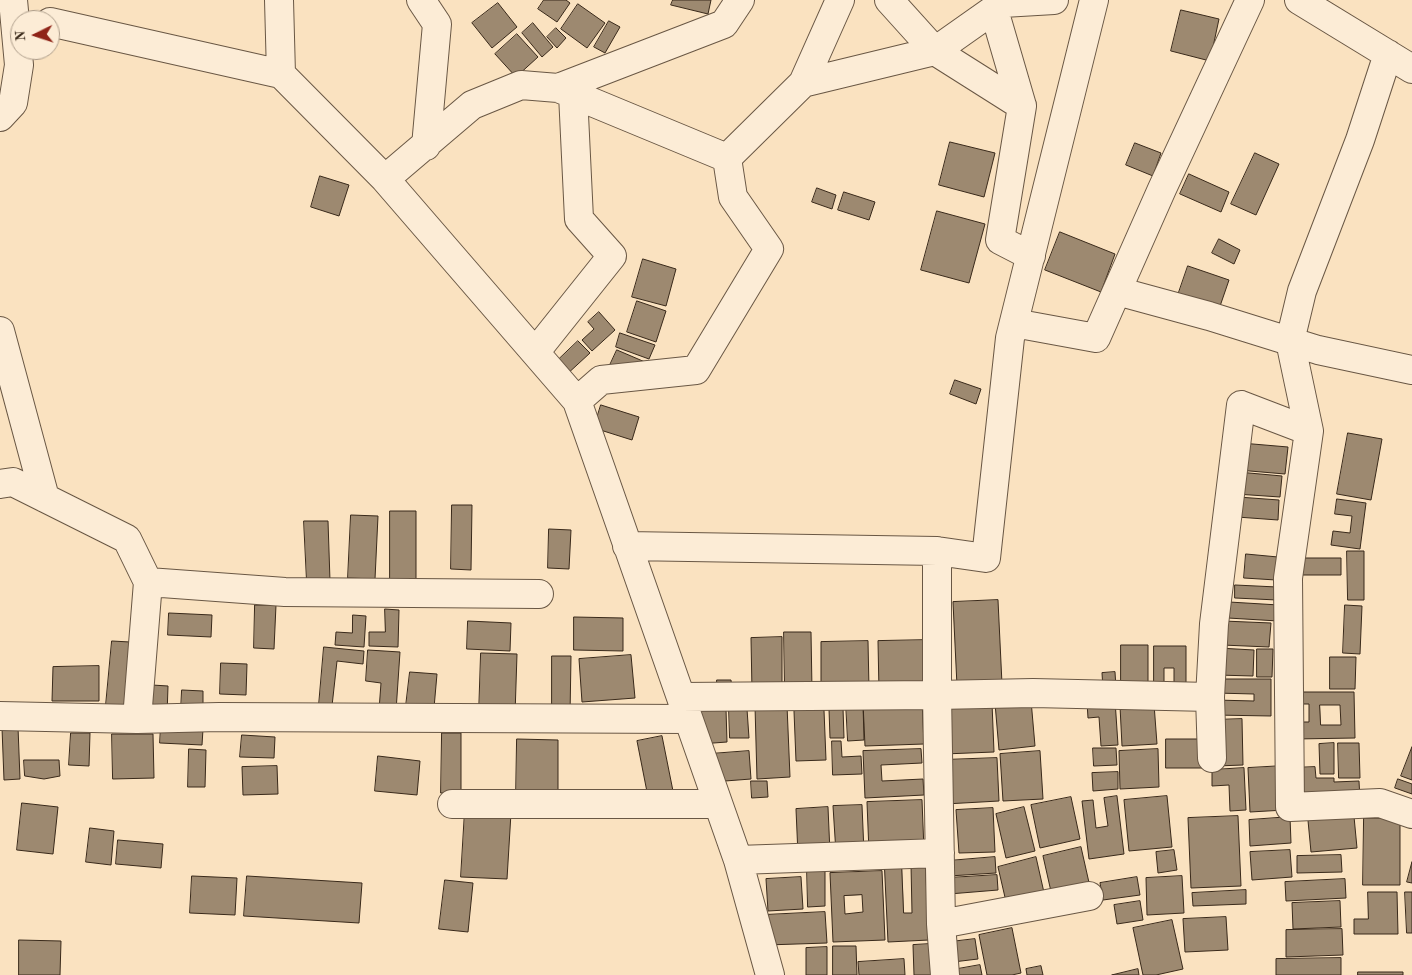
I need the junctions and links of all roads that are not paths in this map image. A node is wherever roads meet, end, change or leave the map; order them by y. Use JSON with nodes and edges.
{"nodes":[{"id":1,"x":278,"y":0,"type":"edge"},
{"id":2,"x":421,"y":0,"type":"edge"},
{"id":3,"x":740,"y":0,"type":"edge"},
{"id":4,"x":840,"y":0,"type":"edge"},
{"id":5,"x":889,"y":0,"type":"edge"},
{"id":6,"x":1054,"y":0,"type":"edge"},
{"id":7,"x":1094,"y":0,"type":"edge"},
{"id":8,"x":1299,"y":0,"type":"edge"},
{"id":9,"x":1245,"y":1,"type":"edge"},
{"id":10,"x":14,"y":7,"type":"edge"},
{"id":11,"x":994,"y":10,"type":"junction"},
{"id":12,"x":60,"y":24,"type":"edge"},
{"id":13,"x":935,"y":50,"type":"junction"},
{"id":14,"x":1388,"y":54,"type":"junction"},
{"id":15,"x":1412,"y":69,"type":"edge"},
{"id":16,"x":281,"y":74,"type":"junction"},
{"id":17,"x":803,"y":83,"type":"junction"},
{"id":18,"x":566,"y":91,"type":"junction"},
{"id":19,"x":1022,"y":106,"type":"junction"},
{"id":20,"x":4,"y":108,"type":"edge"},
{"id":21,"x":426,"y":146,"type":"junction"},
{"id":22,"x":727,"y":158,"type":"junction"},
{"id":23,"x":386,"y":179,"type":"junction"},
{"id":24,"x":1031,"y":256,"type":"junction"},
{"id":25,"x":1117,"y":291,"type":"junction"},
{"id":26,"x":1014,"y":324,"type":"junction"},
{"id":27,"x":0,"y":331,"type":"edge"},
{"id":28,"x":1290,"y":342,"type":"junction"},
{"id":29,"x":536,"y":353,"type":"junction"},
{"id":30,"x":1410,"y":364,"type":"edge"},
{"id":31,"x":577,"y":401,"type":"junction"},
{"id":32,"x":1309,"y":431,"type":"junction"},
{"id":33,"x":0,"y":484,"type":"edge"},
{"id":34,"x":45,"y":498,"type":"junction"},
{"id":35,"x":628,"y":546,"type":"junction"},
{"id":36,"x":937,"y":551,"type":"junction"},
{"id":37,"x":148,"y":582,"type":"junction"},
{"id":38,"x":539,"y":594,"type":"dead end"},
{"id":39,"x":937,"y":695,"type":"junction"},
{"id":40,"x":1210,"y":697,"type":"junction"},
{"id":41,"x":684,"y":708,"type":"junction"},
{"id":42,"x":0,"y":716,"type":"edge"},
{"id":43,"x":137,"y":719,"type":"junction"},
{"id":44,"x":1212,"y":758,"type":"dead end"},
{"id":45,"x":452,"y":804,"type":"dead end"},
{"id":46,"x":718,"y":804,"type":"junction"},
{"id":47,"x":1412,"y":814,"type":"edge"},
{"id":48,"x":940,"y":853,"type":"junction"},
{"id":49,"x":738,"y":860,"type":"junction"},
{"id":50,"x":1089,"y":896,"type":"dead end"},
{"id":51,"x":941,"y":924,"type":"junction"},
{"id":52,"x":770,"y":975,"type":"edge"},
{"id":53,"x":945,"y":975,"type":"edge"}],
"edges":[{"from":1,"to":16,"type":"street"},
{"from":2,"to":21,"type":"street"},
{"from":3,"to":18,"type":"street"},
{"from":4,"to":17,"type":"street"},
{"from":5,"to":13,"type":"street"},
{"from":6,"to":11,"type":"street"},
{"from":7,"to":24,"type":"street"},
{"from":8,"to":14,"type":"street"},
{"from":9,"to":25,"type":"street"},
{"from":10,"to":20,"type":"street"},
{"from":11,"to":13,"type":"street"},
{"from":11,"to":19,"type":"street"},
{"from":12,"to":16,"type":"street"},
{"from":13,"to":17,"type":"street"},
{"from":13,"to":19,"type":"street"},
{"from":14,"to":15,"type":"street"},
{"from":14,"to":28,"type":"street"},
{"from":16,"to":23,"type":"street"},
{"from":17,"to":22,"type":"street"},
{"from":18,"to":21,"type":"street"},
{"from":18,"to":22,"type":"street"},
{"from":18,"to":29,"type":"street"},
{"from":19,"to":24,"type":"street"},
{"from":21,"to":23,"type":"street"},
{"from":22,"to":31,"type":"street"},
{"from":23,"to":29,"type":"street"},
{"from":24,"to":26,"type":"street"},
{"from":25,"to":26,"type":"street"},
{"from":25,"to":28,"type":"street"},
{"from":26,"to":36,"type":"street"},
{"from":27,"to":34,"type":"street"},
{"from":28,"to":30,"type":"street"},
{"from":28,"to":32,"type":"street"},
{"from":29,"to":31,"type":"street"},
{"from":31,"to":35,"type":"street"},
{"from":32,"to":40,"type":"street"},
{"from":32,"to":47,"type":"street"},
{"from":33,"to":34,"type":"street"},
{"from":34,"to":37,"type":"street"},
{"from":35,"to":36,"type":"street"},
{"from":35,"to":41,"type":"street"},
{"from":36,"to":39,"type":"street"},
{"from":37,"to":38,"type":"street"},
{"from":37,"to":43,"type":"street"},
{"from":39,"to":40,"type":"street"},
{"from":39,"to":41,"type":"street"},
{"from":39,"to":48,"type":"street"},
{"from":40,"to":44,"type":"street"},
{"from":41,"to":43,"type":"street"},
{"from":41,"to":46,"type":"street"},
{"from":42,"to":43,"type":"street"},
{"from":45,"to":46,"type":"street"},
{"from":46,"to":49,"type":"street"},
{"from":48,"to":49,"type":"street"},
{"from":48,"to":51,"type":"street"},
{"from":49,"to":52,"type":"street"},
{"from":50,"to":51,"type":"street"},
{"from":51,"to":53,"type":"street"}]}
